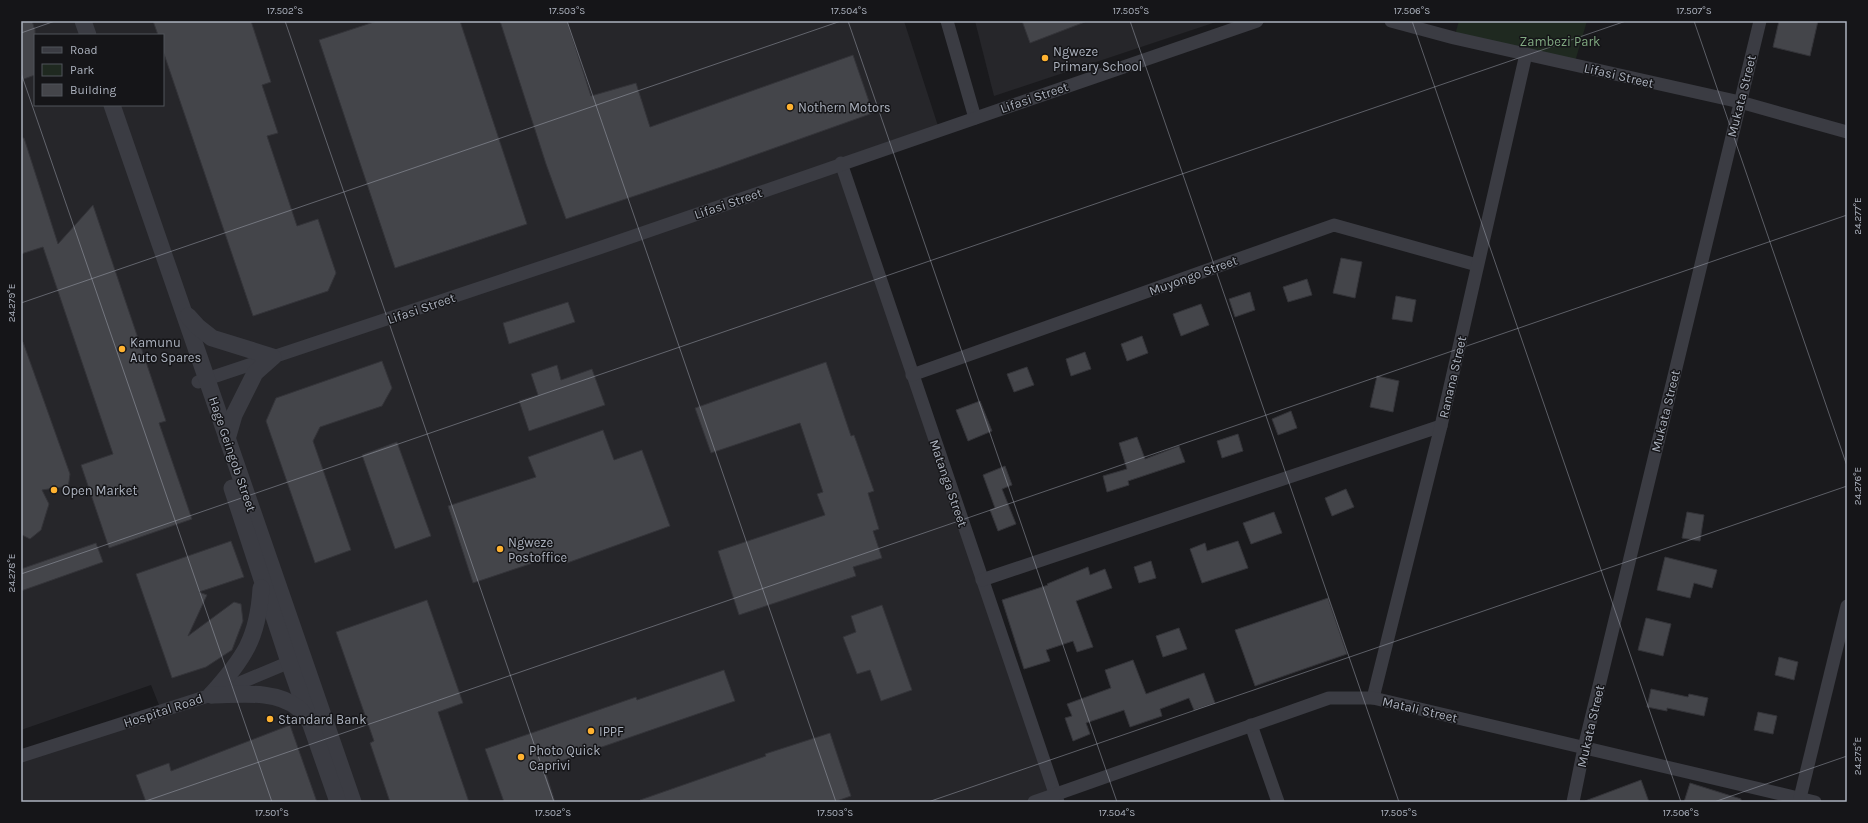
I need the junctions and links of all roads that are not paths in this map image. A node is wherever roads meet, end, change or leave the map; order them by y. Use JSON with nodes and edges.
{"nodes":[{"id":1,"x":74,"y":21,"type":"edge"},
{"id":2,"x":83,"y":21,"type":"edge"},
{"id":3,"x":947,"y":21,"type":"edge"},
{"id":4,"x":1257,"y":21,"type":"edge"},
{"id":5,"x":1391,"y":21,"type":"edge"},
{"id":6,"x":1760,"y":21,"type":"edge"},
{"id":7,"x":79,"y":34,"type":"edge"},
{"id":8,"x":88,"y":34,"type":"edge"},
{"id":9,"x":1526,"y":54,"type":"junction"},
{"id":10,"x":1740,"y":102,"type":"junction"},
{"id":11,"x":102,"y":106,"type":"edge"},
{"id":12,"x":112,"y":106,"type":"edge"},
{"id":13,"x":974,"y":118,"type":"junction"},
{"id":14,"x":1847,"y":132,"type":"edge"},
{"id":15,"x":841,"y":164,"type":"junction"},
{"id":16,"x":1477,"y":266,"type":"junction"},
{"id":17,"x":184,"y":311,"type":"junction"},
{"id":18,"x":273,"y":357,"type":"junction"},
{"id":19,"x":912,"y":375,"type":"junction"},
{"id":20,"x":202,"y":381,"type":"junction"},
{"id":21,"x":1441,"y":426,"type":"junction"},
{"id":22,"x":227,"y":439,"type":"junction"},
{"id":23,"x":262,"y":580,"type":"junction"},
{"id":24,"x":982,"y":580,"type":"junction"},
{"id":25,"x":1847,"y":606,"type":"edge"},
{"id":26,"x":295,"y":659,"type":"junction"},
{"id":27,"x":211,"y":695,"type":"junction"},
{"id":28,"x":1373,"y":698,"type":"junction"},
{"id":29,"x":310,"y":721,"type":"junction"},
{"id":30,"x":1252,"y":725,"type":"junction"},
{"id":31,"x":1584,"y":748,"type":"junction"},
{"id":32,"x":21,"y":756,"type":"edge"},
{"id":33,"x":1056,"y":798,"type":"edge"},
{"id":34,"x":1800,"y":801,"type":"edge"},
{"id":35,"x":338,"y":802,"type":"edge"},
{"id":36,"x":353,"y":802,"type":"edge"},
{"id":37,"x":1034,"y":802,"type":"edge"},
{"id":38,"x":1278,"y":802,"type":"edge"},
{"id":39,"x":1573,"y":802,"type":"edge"},
{"id":40,"x":1815,"y":802,"type":"edge"}],
"edges":[{"from":1,"to":7,"type":"street"},
{"from":2,"to":8,"type":"street"},
{"from":3,"to":13,"type":"street"},
{"from":4,"to":13,"type":"street","name":"Lifasi Street"},
{"from":5,"to":9,"type":"street","name":"Lifasi Street"},
{"from":6,"to":10,"type":"street","name":"Mukata Street"},
{"from":9,"to":10,"type":"street","name":"Lifasi Street"},
{"from":9,"to":16,"type":"street","name":"Ranana Street"},
{"from":10,"to":14,"type":"street","name":"Lifasi Street"},
{"from":10,"to":31,"type":"street","name":"Mukata Street"},
{"from":11,"to":20,"type":"street","name":"Hage Geingob Street"},
{"from":12,"to":17,"type":"street","name":"Hage Geingob Street"},
{"from":13,"to":15,"type":"street","name":"Lifasi Street"},
{"from":15,"to":18,"type":"street","name":"Lifasi Street"},
{"from":15,"to":19,"type":"street","name":"Matanga Street"},
{"from":16,"to":19,"type":"street","name":"Muyongo Street"},
{"from":16,"to":21,"type":"street","name":"Ranana Street"},
{"from":17,"to":18,"type":"street"},
{"from":17,"to":20,"type":"street","name":"Hage Geingob Street"},
{"from":18,"to":20,"type":"street","name":"Lifasi Street"},
{"from":18,"to":22,"type":"street"},
{"from":19,"to":24,"type":"street","name":"Matanga Street"},
{"from":20,"to":22,"type":"street","name":"Hage Geingob Street"},
{"from":20,"to":23,"type":"street","name":"Hage Geingob Street"},
{"from":21,"to":24,"type":"street"},
{"from":21,"to":28,"type":"street","name":"Ranana Street"},
{"from":22,"to":26,"type":"street","name":"Hage Geingob Street"},
{"from":23,"to":26,"type":"street","name":"Hage Geingob Street"},
{"from":23,"to":27,"type":"street"},
{"from":24,"to":33,"type":"street","name":"Matanga Street"},
{"from":25,"to":34,"type":"street"},
{"from":26,"to":27,"type":"street","name":"Hospital Road"},
{"from":26,"to":29,"type":"street","name":"Hage Geingob Street"},
{"from":26,"to":36,"type":"street","name":"Hage Geingob Street"},
{"from":27,"to":29,"type":"street"},
{"from":27,"to":32,"type":"street","name":"Hospital Road"},
{"from":28,"to":30,"type":"street","name":"Matali Street"},
{"from":28,"to":31,"type":"street","name":"Matali Street"},
{"from":29,"to":35,"type":"street","name":"Hage Geingob Street"},
{"from":30,"to":33,"type":"street","name":"Matali Street"},
{"from":30,"to":38,"type":"street"},
{"from":31,"to":34,"type":"street","name":"Matali Street"},
{"from":31,"to":39,"type":"street","name":"Mukata Street"},
{"from":33,"to":37,"type":"street","name":"Matali Street"},
{"from":34,"to":40,"type":"street","name":"Matali Street"}]}
